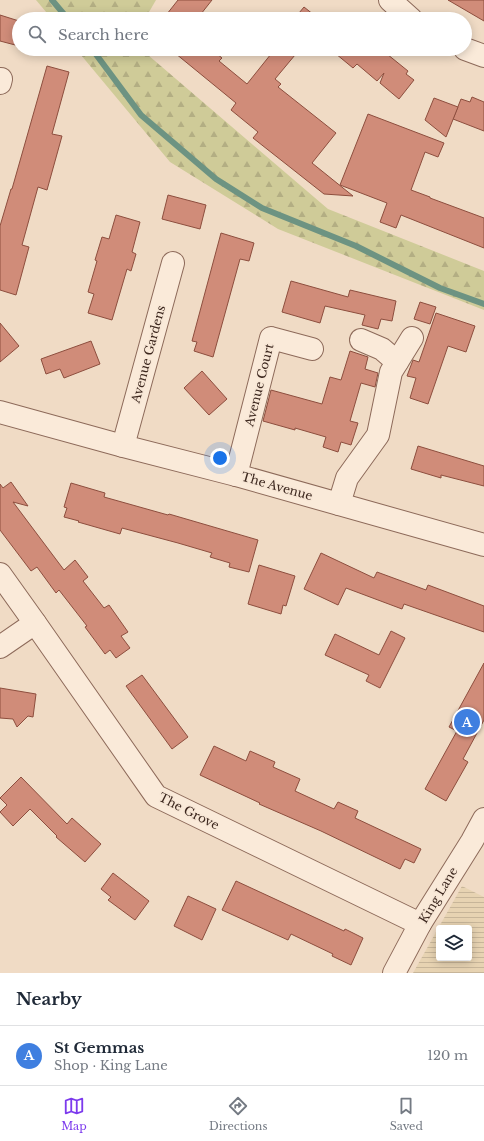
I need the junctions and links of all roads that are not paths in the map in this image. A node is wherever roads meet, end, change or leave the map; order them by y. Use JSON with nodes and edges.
{"nodes":[{"id":1,"x":390,"y":0,"type":"edge"},
{"id":2,"x":403,"y":12,"type":"edge"},
{"id":3,"x":472,"y":52,"type":"edge"},
{"id":4,"x":484,"y":56,"type":"edge"},
{"id":5,"x":173,"y":263,"type":"dead end"},
{"id":6,"x":412,"y":338,"type":"dead end"},
{"id":7,"x":361,"y":340,"type":"dead end"},
{"id":8,"x":312,"y":349,"type":"dead end"},
{"id":9,"x":397,"y":362,"type":"junction"},
{"id":10,"x":0,"y":412,"type":"edge"},
{"id":11,"x":123,"y":446,"type":"junction"},
{"id":12,"x":236,"y":475,"type":"junction"},
{"id":13,"x":339,"y":504,"type":"junction"},
{"id":14,"x":484,"y":546,"type":"edge"},
{"id":15,"x":0,"y":574,"type":"edge"},
{"id":16,"x":35,"y":623,"type":"junction"},
{"id":17,"x":0,"y":648,"type":"edge"},
{"id":18,"x":484,"y":819,"type":"edge"},
{"id":19,"x":420,"y":924,"type":"junction"},
{"id":20,"x":394,"y":973,"type":"edge"}],
"edges":[{"from":1,"to":2,"type":"street"},
{"from":3,"to":4,"type":"street"},
{"from":5,"to":11,"type":"street","name":"Avenue Gardens"},
{"from":6,"to":9,"type":"street"},
{"from":7,"to":9,"type":"street"},
{"from":8,"to":12,"type":"street","name":"Avenue Court"},
{"from":9,"to":13,"type":"street"},
{"from":10,"to":11,"type":"street","name":"The Avenue"},
{"from":11,"to":12,"type":"street","name":"The Avenue"},
{"from":12,"to":13,"type":"street","name":"The Avenue"},
{"from":13,"to":14,"type":"street","name":"The Avenue"},
{"from":15,"to":16,"type":"street","name":"The Grove"},
{"from":16,"to":17,"type":"street"},
{"from":16,"to":19,"type":"street","name":"The Grove"},
{"from":18,"to":19,"type":"street","name":"King Lane"},
{"from":19,"to":20,"type":"street","name":"King Lane"}]}
